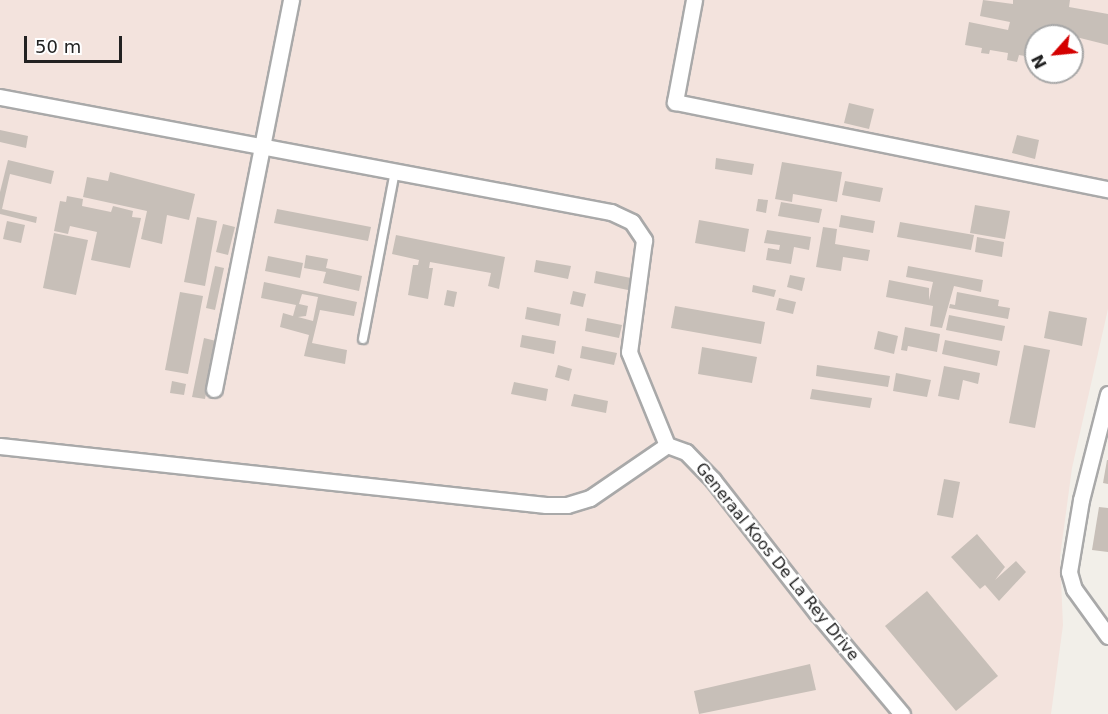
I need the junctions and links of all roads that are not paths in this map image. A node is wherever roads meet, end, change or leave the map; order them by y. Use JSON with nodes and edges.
{"nodes":[{"id":1,"x":291,"y":0,"type":"edge"},
{"id":2,"x":694,"y":0,"type":"edge"},
{"id":3,"x":0,"y":97,"type":"edge"},
{"id":4,"x":263,"y":146,"type":"junction"},
{"id":5,"x":395,"y":171,"type":"junction"},
{"id":6,"x":1108,"y":189,"type":"edge"},
{"id":7,"x":363,"y":339,"type":"dead end"},
{"id":8,"x":214,"y":389,"type":"dead end"},
{"id":9,"x":1108,"y":394,"type":"edge"},
{"id":10,"x":667,"y":444,"type":"junction"},
{"id":11,"x":0,"y":446,"type":"edge"},
{"id":12,"x":1108,"y":636,"type":"edge"},
{"id":13,"x":902,"y":714,"type":"edge"}],
"edges":[{"from":1,"to":4,"type":"street"},
{"from":2,"to":6,"type":"street"},
{"from":3,"to":4,"type":"street"},
{"from":4,"to":5,"type":"street"},
{"from":4,"to":8,"type":"street"},
{"from":5,"to":7,"type":"lane"},
{"from":5,"to":10,"type":"street"},
{"from":9,"to":12,"type":"street"},
{"from":10,"to":11,"type":"street"},
{"from":10,"to":13,"type":"street","name":"Generaal Koos De La Rey Drive"}]}
